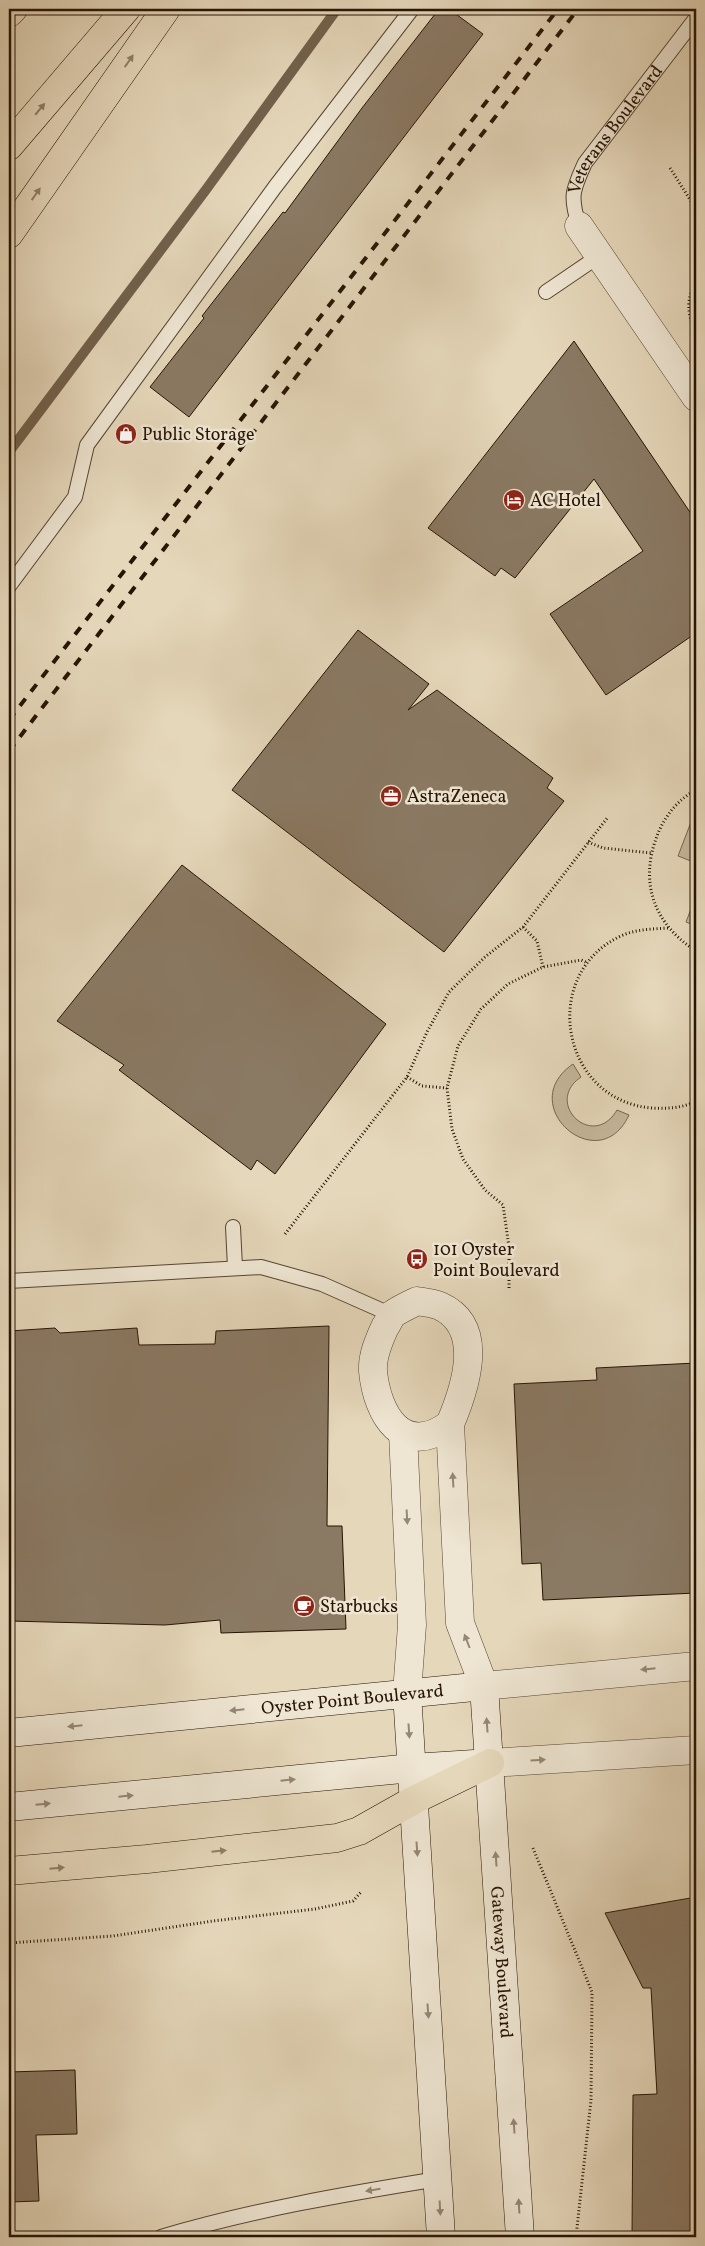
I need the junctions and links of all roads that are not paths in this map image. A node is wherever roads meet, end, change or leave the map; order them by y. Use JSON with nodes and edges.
{"nodes":[{"id":1,"x":13,"y":9,"type":"edge"},
{"id":2,"x":126,"y":9,"type":"edge"},
{"id":3,"x":166,"y":9,"type":"edge"},
{"id":4,"x":412,"y":9,"type":"edge"},
{"id":5,"x":9,"y":13,"type":"edge"},
{"id":6,"x":696,"y":18,"type":"edge"},
{"id":7,"x":9,"y":146,"type":"edge"},
{"id":8,"x":579,"y":226,"type":"joint"},
{"id":9,"x":9,"y":234,"type":"edge"},
{"id":10,"x":599,"y":256,"type":"junction"},
{"id":11,"x":546,"y":292,"type":"dead end"},
{"id":12,"x":696,"y":397,"type":"edge"},
{"id":13,"x":9,"y":586,"type":"edge"},
{"id":14,"x":233,"y":1227,"type":"dead end"},
{"id":15,"x":235,"y":1267,"type":"junction"},
{"id":16,"x":9,"y":1281,"type":"edge"},
{"id":17,"x":392,"y":1315,"type":"junction"},
{"id":18,"x":450,"y":1424,"type":"junction"},
{"id":19,"x":403,"y":1433,"type":"junction"},
{"id":20,"x":696,"y":1666,"type":"edge"},
{"id":21,"x":484,"y":1686,"type":"junction"},
{"id":22,"x":407,"y":1693,"type":"junction"},
{"id":23,"x":9,"y":1733,"type":"edge"},
{"id":24,"x":696,"y":1750,"type":"edge"},
{"id":25,"x":490,"y":1763,"type":"junction"},
{"id":26,"x":412,"y":1768,"type":"junction"},
{"id":27,"x":414,"y":1800,"type":"junction"},
{"id":28,"x":9,"y":1807,"type":"edge"},
{"id":29,"x":9,"y":1871,"type":"edge"},
{"id":30,"x":438,"y":2179,"type":"junction"},
{"id":31,"x":161,"y":2237,"type":"edge"},
{"id":32,"x":441,"y":2237,"type":"edge"},
{"id":33,"x":520,"y":2237,"type":"edge"}],
"edges":[{"from":1,"to":5,"type":"highway"},
{"from":7,"to":2,"type":"highway","one_way":true},
{"from":9,"to":3,"type":"highway","one_way":true},
{"from":4,"to":13,"type":"lane"},
{"from":6,"to":8,"type":"lane","name":"Veterans Boulevard"},
{"from":8,"to":10,"type":"main road","name":"Veterans Boulevard"},
{"from":10,"to":11,"type":"lane"},
{"from":10,"to":12,"type":"main road","name":"Veterans Boulevard"},
{"from":14,"to":15,"type":"lane"},
{"from":15,"to":16,"type":"lane"},
{"from":15,"to":17,"type":"lane"},
{"from":17,"to":18,"type":"main road"},
{"from":17,"to":19,"type":"main road"},
{"from":18,"to":19,"type":"main road"},
{"from":21,"to":18,"type":"main road","name":"Gateway Boulevard","one_way":true},
{"from":19,"to":22,"type":"main road","one_way":true},
{"from":20,"to":21,"type":"main road","name":"Oyster Point Boulevard","one_way":true},
{"from":21,"to":22,"type":"main road","name":"Oyster Point Boulevard"},
{"from":25,"to":21,"type":"main road","name":"Gateway Boulevard","one_way":true},
{"from":22,"to":23,"type":"main road","name":"Oyster Point Boulevard","one_way":true},
{"from":22,"to":26,"type":"main road","one_way":true},
{"from":25,"to":24,"type":"main road","one_way":true},
{"from":25,"to":26,"type":"main road"},
{"from":25,"to":27,"type":"highway"},
{"from":33,"to":25,"type":"main road","name":"Gateway Boulevard","one_way":true},
{"from":26,"to":27,"type":"main road"},
{"from":28,"to":26,"type":"main road","one_way":true},
{"from":29,"to":27,"type":"highway","one_way":true},
{"from":27,"to":30,"type":"main road","one_way":true},
{"from":30,"to":31,"type":"lane","one_way":true},
{"from":30,"to":32,"type":"main road","one_way":true}]}
